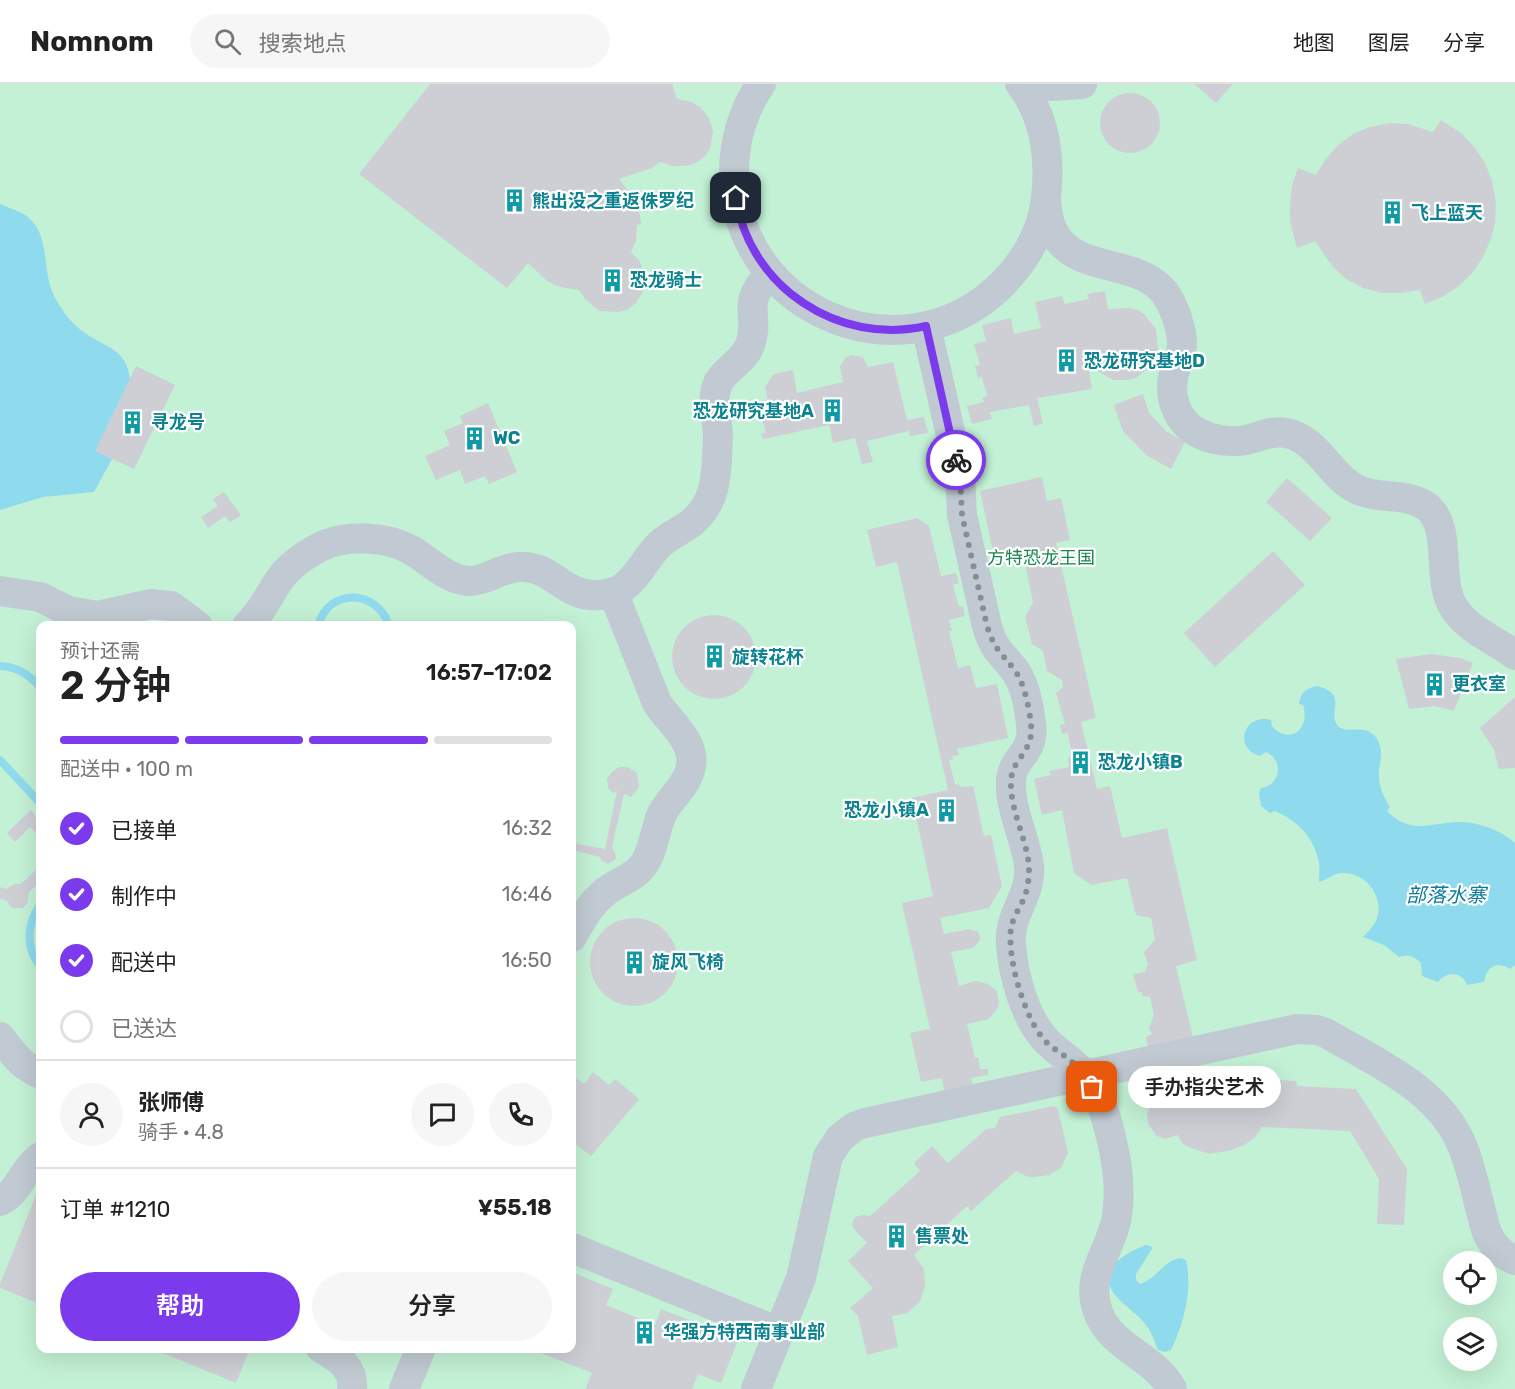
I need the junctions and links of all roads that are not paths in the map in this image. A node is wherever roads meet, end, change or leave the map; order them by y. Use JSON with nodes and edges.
{"nodes":[{"id":1,"x":1020,"y":84,"type":"edge"},
{"id":2,"x":1042,"y":84,"type":"edge"},
{"id":3,"x":1082,"y":84,"type":"edge"},
{"id":4,"x":755,"y":86,"type":"edge"},
{"id":5,"x":1046,"y":200,"type":"junction"},
{"id":6,"x":770,"y":274,"type":"junction"},
{"id":7,"x":926,"y":326,"type":"junction"},
{"id":8,"x":0,"y":591,"type":"edge"},
{"id":9,"x":613,"y":592,"type":"junction"},
{"id":10,"x":191,"y":621,"type":"edge"},
{"id":11,"x":251,"y":621,"type":"edge"},
{"id":12,"x":1515,"y":655,"type":"edge"},
{"id":13,"x":576,"y":930,"type":"edge"},
{"id":14,"x":0,"y":1037,"type":"edge"},
{"id":15,"x":36,"y":1072,"type":"edge"},
{"id":16,"x":36,"y":1160,"type":"edge"},
{"id":17,"x":0,"y":1202,"type":"edge"},
{"id":18,"x":576,"y":1250,"type":"edge"},
{"id":19,"x":1515,"y":1260,"type":"edge"},
{"id":20,"x":779,"y":1332,"type":"junction"},
{"id":21,"x":330,"y":1353,"type":"edge"},
{"id":22,"x":419,"y":1353,"type":"edge"},
{"id":23,"x":352,"y":1389,"type":"edge"},
{"id":24,"x":404,"y":1389,"type":"edge"},
{"id":25,"x":756,"y":1389,"type":"edge"},
{"id":26,"x":1172,"y":1389,"type":"edge"}],
"edges":[{"from":1,"to":5,"type":"lane"},
{"from":2,"to":3,"type":"lane"},
{"from":4,"to":6,"type":"lane"},
{"from":5,"to":7,"type":"lane"},
{"from":5,"to":12,"type":"lane"},
{"from":6,"to":7,"type":"lane"},
{"from":6,"to":9,"type":"lane"},
{"from":7,"to":26,"type":"lane"},
{"from":8,"to":10,"type":"lane"},
{"from":9,"to":11,"type":"lane"},
{"from":9,"to":13,"type":"lane"},
{"from":14,"to":15,"type":"lane"},
{"from":16,"to":17,"type":"lane"},
{"from":18,"to":20,"type":"lane"},
{"from":19,"to":20,"type":"lane"},
{"from":20,"to":25,"type":"lane"},
{"from":21,"to":23,"type":"lane"},
{"from":22,"to":24,"type":"lane"}]}
